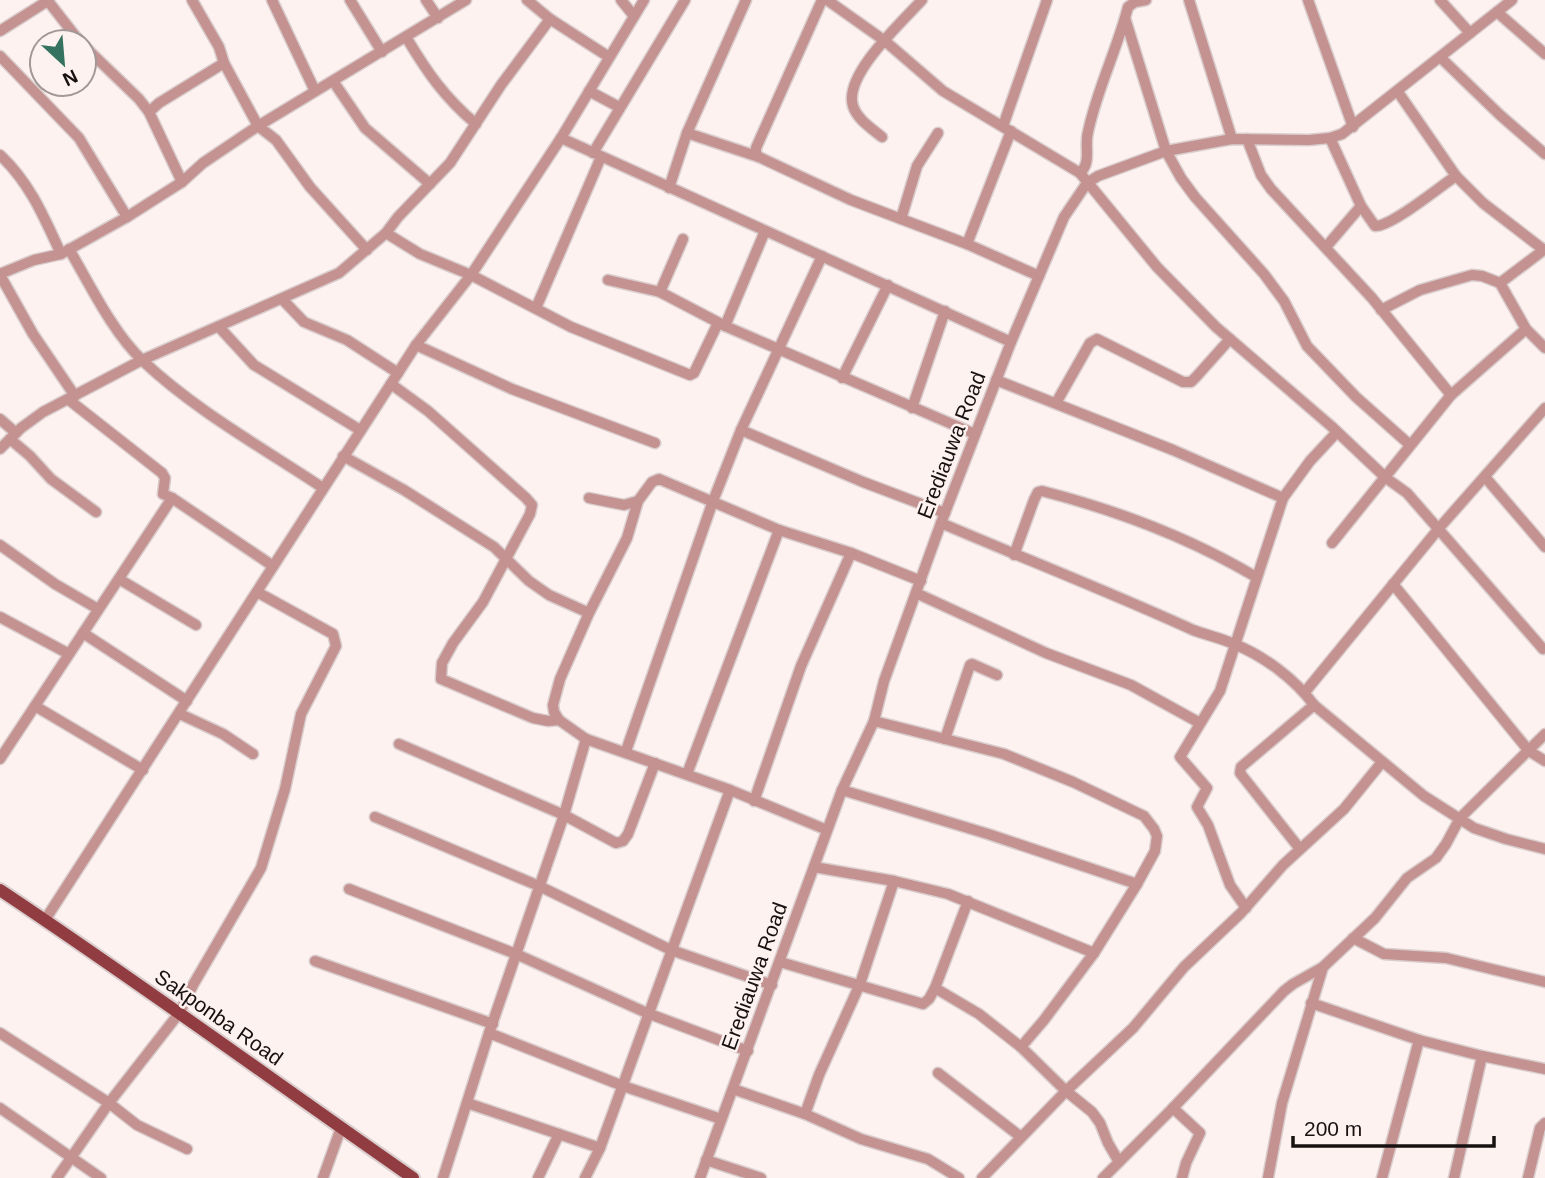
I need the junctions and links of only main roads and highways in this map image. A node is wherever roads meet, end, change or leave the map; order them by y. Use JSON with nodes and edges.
{"nodes":[{"id":1,"x":0,"y":890,"type":"edge"},
{"id":2,"x":413,"y":1178,"type":"edge"}],
"edges":[{"from":1,"to":2,"type":"main road","name":"Sakponba Road"}]}
